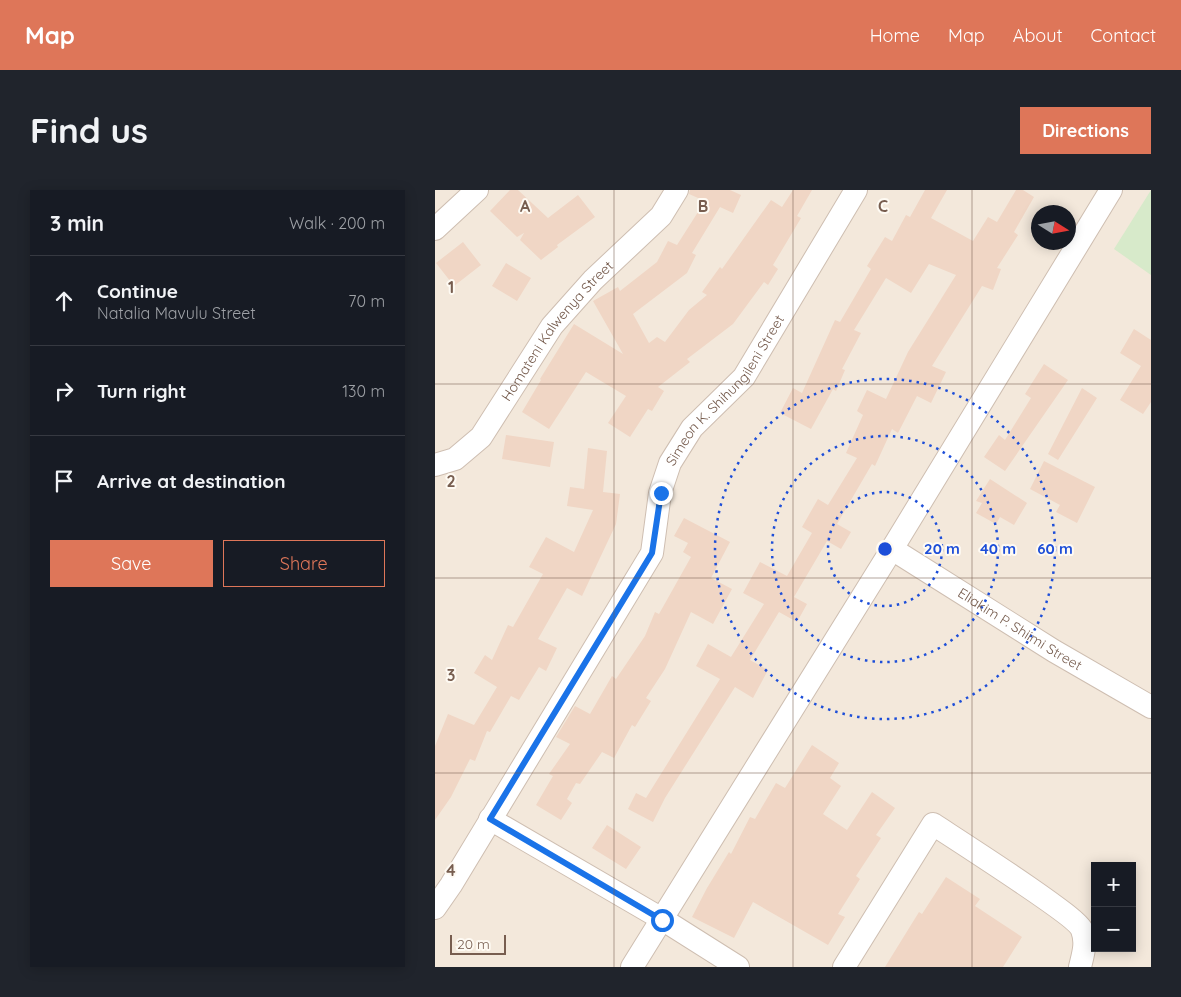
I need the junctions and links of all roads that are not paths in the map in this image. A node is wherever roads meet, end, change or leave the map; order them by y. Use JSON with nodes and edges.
{"nodes":[{"id":1,"x":477,"y":190,"type":"edge"},
{"id":2,"x":677,"y":190,"type":"edge"},
{"id":3,"x":856,"y":190,"type":"edge"},
{"id":4,"x":1111,"y":190,"type":"edge"},
{"id":5,"x":435,"y":229,"type":"edge"},
{"id":6,"x":435,"y":465,"type":"edge"},
{"id":7,"x":892,"y":549,"type":"junction"},
{"id":8,"x":1151,"y":707,"type":"edge"},
{"id":9,"x":490,"y":819,"type":"junction"},
{"id":10,"x":435,"y":908,"type":"edge"},
{"id":11,"x":662,"y":920,"type":"junction"},
{"id":12,"x":632,"y":967,"type":"edge"},
{"id":13,"x":738,"y":967,"type":"edge"},
{"id":14,"x":844,"y":967,"type":"edge"},
{"id":15,"x":1080,"y":967,"type":"edge"}],
"edges":[{"from":1,"to":5,"type":"street"},
{"from":2,"to":6,"type":"street","name":"Homateni Kalwenya Street"},
{"from":3,"to":9,"type":"street","name":"Simeon K. Shihungileni Street"},
{"from":4,"to":7,"type":"street"},
{"from":7,"to":8,"type":"street","name":"Eliakim P. Shiimi Street"},
{"from":7,"to":11,"type":"street"},
{"from":9,"to":10,"type":"street","name":"Simeon K. Shihungileni Street"},
{"from":9,"to":11,"type":"street"},
{"from":11,"to":12,"type":"street"},
{"from":11,"to":13,"type":"street"},
{"from":14,"to":15,"type":"street"}]}
